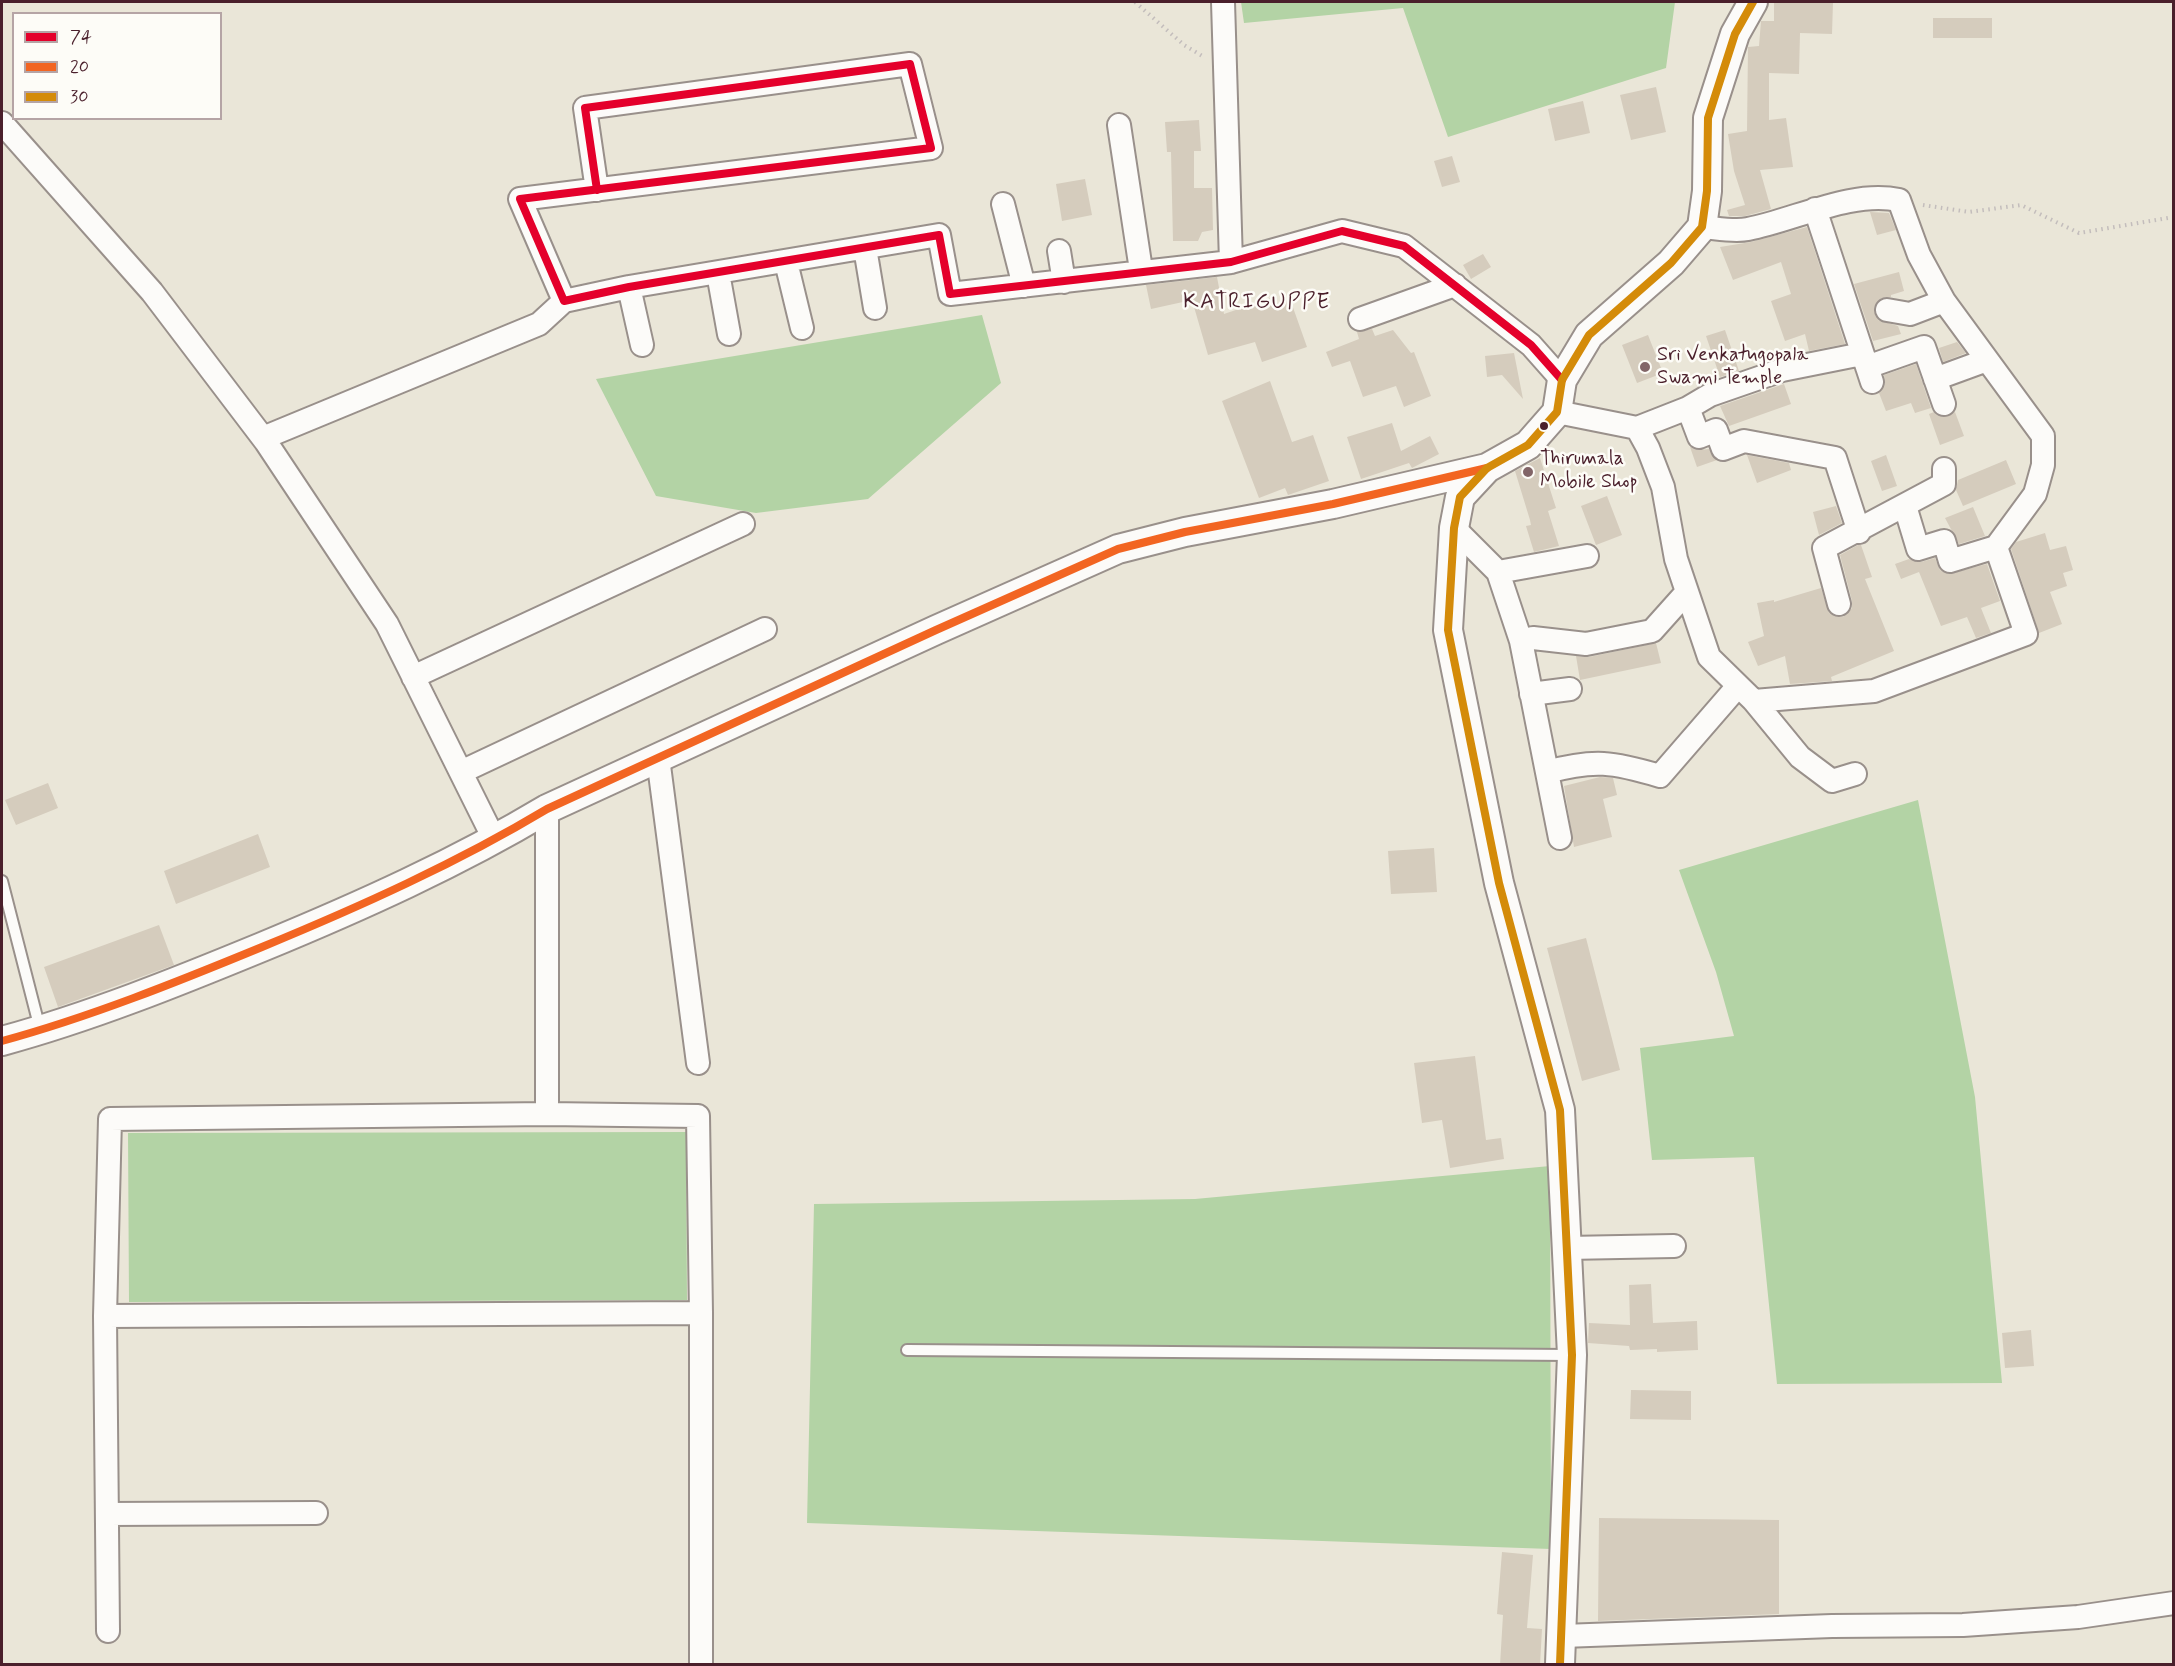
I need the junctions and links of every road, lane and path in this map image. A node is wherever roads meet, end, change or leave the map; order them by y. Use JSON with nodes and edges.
{"nodes":[{"id":1,"x":1135,"y":2,"type":"edge"},
{"id":2,"x":1223,"y":2,"type":"edge"},
{"id":3,"x":1753,"y":2,"type":"edge"},
{"id":4,"x":1225,"y":70,"type":"junction"},
{"id":5,"x":2,"y":123,"type":"edge"},
{"id":6,"x":1119,"y":125,"type":"dead end"},
{"id":7,"x":597,"y":190,"type":"junction"},
{"id":8,"x":1899,"y":200,"type":"junction"},
{"id":9,"x":1003,"y":204,"type":"dead end"},
{"id":10,"x":1815,"y":209,"type":"junction"},
{"id":11,"x":2174,"y":217,"type":"edge"},
{"id":12,"x":1702,"y":227,"type":"junction"},
{"id":13,"x":865,"y":248,"type":"junction"},
{"id":14,"x":1059,"y":251,"type":"dead end"},
{"id":15,"x":786,"y":261,"type":"junction"},
{"id":16,"x":1231,"y":262,"type":"junction"},
{"id":17,"x":1141,"y":270,"type":"junction"},
{"id":18,"x":718,"y":273,"type":"junction"},
{"id":19,"x":1064,"y":282,"type":"junction"},
{"id":20,"x":1455,"y":285,"type":"junction"},
{"id":21,"x":1023,"y":286,"type":"junction"},
{"id":22,"x":629,"y":287,"type":"junction"},
{"id":23,"x":564,"y":301,"type":"junction"},
{"id":24,"x":1944,"y":301,"type":"junction"},
{"id":25,"x":875,"y":308,"type":"dead end"},
{"id":26,"x":1887,"y":310,"type":"dead end"},
{"id":27,"x":1360,"y":319,"type":"dead end"},
{"id":28,"x":802,"y":328,"type":"dead end"},
{"id":29,"x":729,"y":334,"type":"dead end"},
{"id":30,"x":642,"y":345,"type":"dead end"},
{"id":31,"x":1987,"y":360,"type":"junction"},
{"id":32,"x":1867,"y":368,"type":"junction"},
{"id":33,"x":1935,"y":379,"type":"junction"},
{"id":34,"x":1562,"y":380,"type":"junction"},
{"id":35,"x":1944,"y":404,"type":"dead end"},
{"id":36,"x":1688,"y":408,"type":"junction"},
{"id":37,"x":1557,"y":412,"type":"junction"},
{"id":38,"x":1637,"y":428,"type":"junction"},
{"id":39,"x":263,"y":438,"type":"junction"},
{"id":40,"x":1487,"y":468,"type":"junction"},
{"id":41,"x":1944,"y":469,"type":"dead end"},
{"id":42,"x":1905,"y":506,"type":"junction"},
{"id":43,"x":743,"y":524,"type":"dead end"},
{"id":44,"x":1454,"y":528,"type":"junction"},
{"id":45,"x":1859,"y":532,"type":"junction"},
{"id":46,"x":1996,"y":547,"type":"junction"},
{"id":47,"x":1587,"y":556,"type":"dead end"},
{"id":48,"x":1498,"y":572,"type":"junction"},
{"id":49,"x":1686,"y":593,"type":"junction"},
{"id":50,"x":1839,"y":604,"type":"dead end"},
{"id":51,"x":765,"y":629,"type":"dead end"},
{"id":52,"x":1521,"y":641,"type":"junction"},
{"id":53,"x":413,"y":677,"type":"junction"},
{"id":54,"x":1570,"y":689,"type":"dead end"},
{"id":55,"x":1531,"y":694,"type":"junction"},
{"id":56,"x":1746,"y":694,"type":"junction"},
{"id":57,"x":658,"y":758,"type":"junction"},
{"id":58,"x":460,"y":772,"type":"junction"},
{"id":59,"x":1546,"y":772,"type":"junction"},
{"id":60,"x":1855,"y":774,"type":"dead end"},
{"id":61,"x":547,"y":808,"type":"junction"},
{"id":62,"x":1560,"y":838,"type":"dead end"},
{"id":63,"x":495,"y":841,"type":"junction"},
{"id":64,"x":2,"y":881,"type":"edge"},
{"id":65,"x":40,"y":1030,"type":"junction"},
{"id":66,"x":2,"y":1041,"type":"edge"},
{"id":67,"x":698,"y":1063,"type":"dead end"},
{"id":68,"x":547,"y":1114,"type":"junction"},
{"id":69,"x":1674,"y":1246,"type":"dead end"},
{"id":70,"x":1567,"y":1248,"type":"junction"},
{"id":71,"x":701,"y":1313,"type":"junction"},
{"id":72,"x":105,"y":1316,"type":"junction"},
{"id":73,"x":907,"y":1350,"type":"dead end"},
{"id":74,"x":1572,"y":1355,"type":"junction"},
{"id":75,"x":107,"y":1514,"type":"junction"},
{"id":76,"x":316,"y":1514,"type":"dead end"},
{"id":77,"x":2174,"y":1603,"type":"edge"},
{"id":78,"x":108,"y":1631,"type":"dead end"},
{"id":79,"x":1563,"y":1636,"type":"junction"},
{"id":80,"x":701,"y":1665,"type":"edge"},
{"id":81,"x":1560,"y":1665,"type":"edge"}],
"edges":[{"from":1,"to":4,"type":"path"},
{"from":2,"to":4,"type":"street"},
{"from":3,"to":12,"type":"street"},
{"from":4,"to":16,"type":"street"},
{"from":5,"to":39,"type":"street"},
{"from":6,"to":17,"type":"street"},
{"from":7,"to":7,"type":"street"},
{"from":7,"to":23,"type":"street"},
{"from":8,"to":10,"type":"street"},
{"from":8,"to":11,"type":"path"},
{"from":8,"to":24,"type":"street"},
{"from":9,"to":21,"type":"street"},
{"from":10,"to":12,"type":"street"},
{"from":10,"to":32,"type":"street"},
{"from":12,"to":34,"type":"street"},
{"from":13,"to":15,"type":"street"},
{"from":13,"to":21,"type":"street"},
{"from":13,"to":25,"type":"street"},
{"from":14,"to":19,"type":"street"},
{"from":15,"to":18,"type":"street"},
{"from":15,"to":28,"type":"street"},
{"from":16,"to":17,"type":"street"},
{"from":16,"to":20,"type":"street"},
{"from":17,"to":19,"type":"street"},
{"from":18,"to":22,"type":"street"},
{"from":18,"to":29,"type":"street"},
{"from":19,"to":21,"type":"street"},
{"from":20,"to":27,"type":"street"},
{"from":20,"to":34,"type":"street"},
{"from":22,"to":23,"type":"street"},
{"from":22,"to":30,"type":"street"},
{"from":23,"to":39,"type":"street"},
{"from":24,"to":26,"type":"street"},
{"from":24,"to":31,"type":"street"},
{"from":31,"to":33,"type":"street"},
{"from":31,"to":46,"type":"street"},
{"from":32,"to":33,"type":"street"},
{"from":32,"to":36,"type":"street"},
{"from":33,"to":35,"type":"street"},
{"from":34,"to":37,"type":"street"},
{"from":36,"to":38,"type":"street"},
{"from":36,"to":45,"type":"street"},
{"from":37,"to":38,"type":"street"},
{"from":37,"to":40,"type":"street"},
{"from":38,"to":49,"type":"street"},
{"from":39,"to":53,"type":"street"},
{"from":40,"to":44,"type":"street"},
{"from":40,"to":57,"type":"street"},
{"from":41,"to":42,"type":"street"},
{"from":42,"to":45,"type":"street"},
{"from":42,"to":46,"type":"street"},
{"from":43,"to":53,"type":"street"},
{"from":44,"to":48,"type":"street"},
{"from":44,"to":70,"type":"street"},
{"from":45,"to":50,"type":"street"},
{"from":46,"to":56,"type":"street"},
{"from":47,"to":48,"type":"street"},
{"from":48,"to":52,"type":"street"},
{"from":49,"to":52,"type":"street"},
{"from":49,"to":56,"type":"street"},
{"from":51,"to":58,"type":"street"},
{"from":52,"to":55,"type":"street"},
{"from":53,"to":58,"type":"street"},
{"from":54,"to":55,"type":"street"},
{"from":55,"to":59,"type":"street"},
{"from":56,"to":59,"type":"street"},
{"from":56,"to":60,"type":"street"},
{"from":57,"to":61,"type":"street"},
{"from":57,"to":67,"type":"street"},
{"from":58,"to":63,"type":"street"},
{"from":59,"to":62,"type":"street"},
{"from":61,"to":63,"type":"street"},
{"from":61,"to":68,"type":"street"},
{"from":63,"to":65,"type":"street"},
{"from":64,"to":65,"type":"lane"},
{"from":65,"to":66,"type":"street"},
{"from":68,"to":71,"type":"street"},
{"from":68,"to":72,"type":"street"},
{"from":69,"to":70,"type":"street"},
{"from":70,"to":74,"type":"street"},
{"from":71,"to":72,"type":"street"},
{"from":71,"to":80,"type":"street"},
{"from":72,"to":75,"type":"street"},
{"from":73,"to":74,"type":"lane"},
{"from":74,"to":79,"type":"street"},
{"from":75,"to":76,"type":"street"},
{"from":75,"to":78,"type":"street"},
{"from":77,"to":79,"type":"street"},
{"from":79,"to":81,"type":"street"}]}
